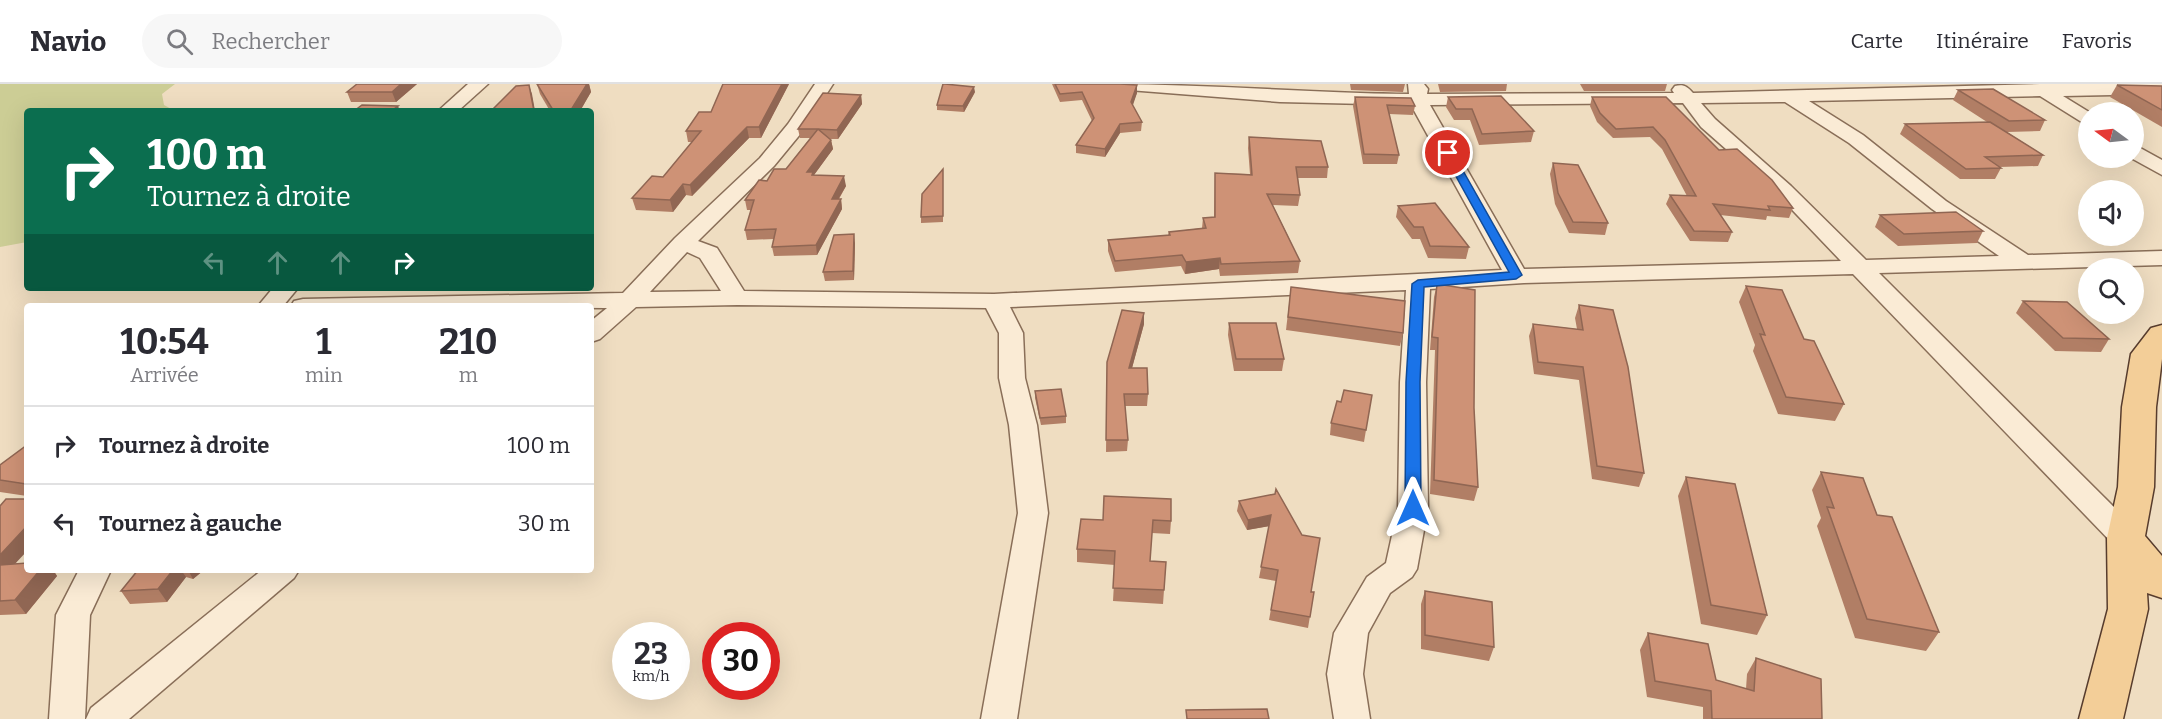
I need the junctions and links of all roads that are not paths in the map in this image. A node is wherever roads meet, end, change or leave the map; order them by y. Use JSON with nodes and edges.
{"nodes":[{"id":1,"x":479,"y":84,"type":"edge"},
{"id":2,"x":824,"y":84,"type":"edge"},
{"id":3,"x":1116,"y":84,"type":"edge"},
{"id":4,"x":1152,"y":85,"type":"edge"},
{"id":5,"x":2038,"y":87,"type":"edge"},
{"id":6,"x":2162,"y":90,"type":"edge"},
{"id":7,"x":1682,"y":91,"type":"edge"},
{"id":8,"x":1416,"y":92,"type":"edge"},
{"id":9,"x":1790,"y":97,"type":"junction"},
{"id":10,"x":451,"y":108,"type":"edge"},
{"id":11,"x":2078,"y":113,"type":"edge"},
{"id":12,"x":2144,"y":157,"type":"edge"},
{"id":13,"x":2162,"y":169,"type":"edge"},
{"id":14,"x":683,"y":243,"type":"junction"},
{"id":15,"x":2162,"y":258,"type":"edge"},
{"id":16,"x":2023,"y":262,"type":"junction"},
{"id":17,"x":1860,"y":269,"type":"junction"},
{"id":18,"x":1516,"y":275,"type":"junction"},
{"id":19,"x":1418,"y":284,"type":"junction"},
{"id":20,"x":283,"y":291,"type":"edge"},
{"id":21,"x":738,"y":298,"type":"junction"},
{"id":22,"x":629,"y":301,"type":"junction"},
{"id":23,"x":994,"y":301,"type":"junction"},
{"id":24,"x":273,"y":303,"type":"edge"},
{"id":25,"x":499,"y":303,"type":"edge"},
{"id":26,"x":594,"y":331,"type":"edge"},
{"id":27,"x":2162,"y":334,"type":"edge"},
{"id":28,"x":2126,"y":538,"type":"junction"},
{"id":29,"x":94,"y":573,"type":"edge"},
{"id":30,"x":279,"y":573,"type":"edge"},
{"id":31,"x":2162,"y":583,"type":"edge"},
{"id":32,"x":67,"y":719,"type":"edge"},
{"id":33,"x":104,"y":719,"type":"edge"},
{"id":34,"x":999,"y":719,"type":"edge"},
{"id":35,"x":1352,"y":719,"type":"edge"},
{"id":36,"x":2101,"y":719,"type":"edge"}],
"edges":[{"from":1,"to":10,"type":"street"},
{"from":2,"to":14,"type":"street"},
{"from":3,"to":4,"type":"street"},
{"from":4,"to":8,"type":"street"},
{"from":5,"to":6,"type":"street"},
{"from":5,"to":9,"type":"street"},
{"from":5,"to":11,"type":"street"},
{"from":7,"to":8,"type":"street"},
{"from":7,"to":9,"type":"street"},
{"from":7,"to":17,"type":"street"},
{"from":8,"to":18,"type":"street"},
{"from":9,"to":16,"type":"street"},
{"from":12,"to":13,"type":"street"},
{"from":14,"to":21,"type":"street"},
{"from":14,"to":22,"type":"street"},
{"from":15,"to":16,"type":"street"},
{"from":16,"to":17,"type":"street"},
{"from":17,"to":18,"type":"street"},
{"from":17,"to":28,"type":"street"},
{"from":18,"to":19,"type":"street"},
{"from":19,"to":23,"type":"street"},
{"from":19,"to":35,"type":"street"},
{"from":20,"to":24,"type":"street"},
{"from":21,"to":22,"type":"street"},
{"from":21,"to":23,"type":"street"},
{"from":22,"to":25,"type":"street"},
{"from":22,"to":26,"type":"street"},
{"from":23,"to":34,"type":"street"},
{"from":27,"to":28,"type":"main road"},
{"from":28,"to":31,"type":"main road"},
{"from":28,"to":36,"type":"main road"},
{"from":29,"to":32,"type":"street"},
{"from":30,"to":33,"type":"street"}]}
